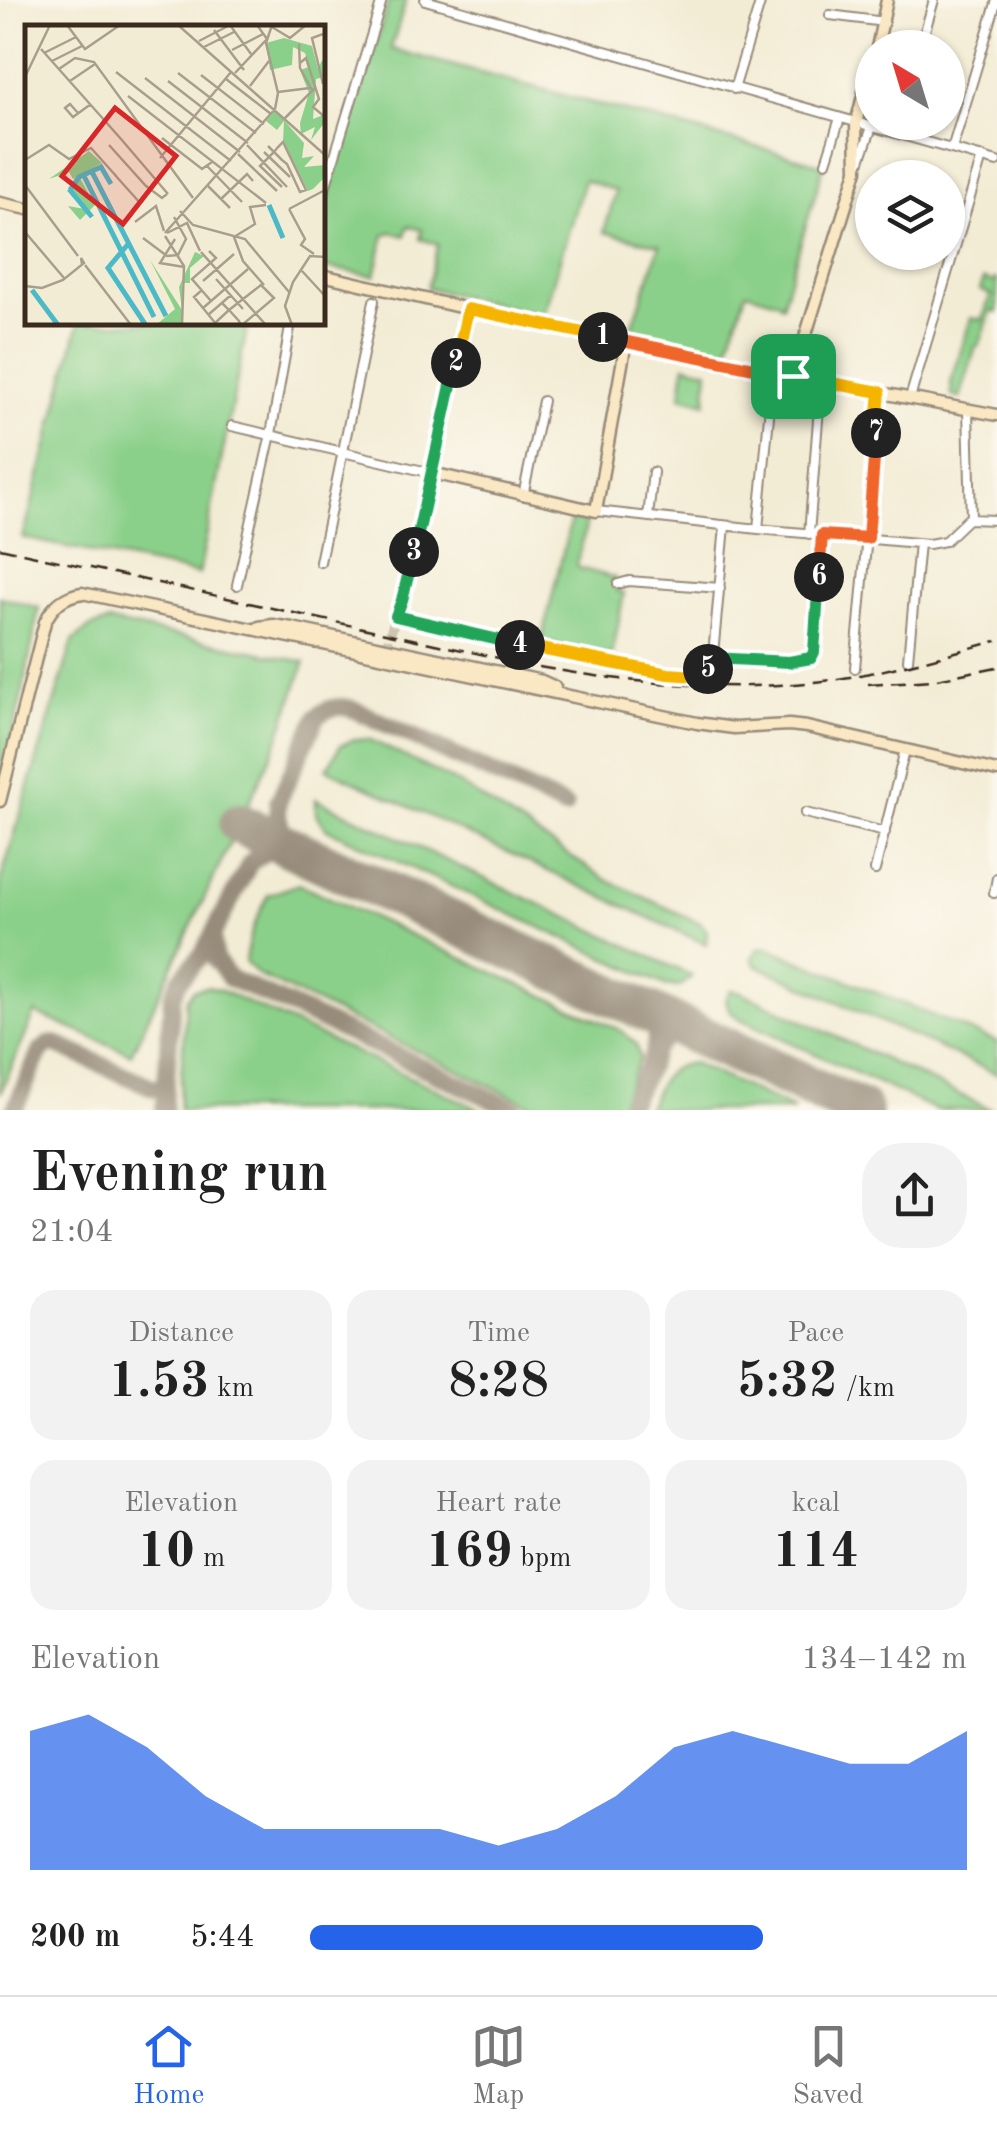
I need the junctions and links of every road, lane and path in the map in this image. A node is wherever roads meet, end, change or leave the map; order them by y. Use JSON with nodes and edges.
{"nodes":[{"id":1,"x":382,"y":0,"type":"edge"},
{"id":2,"x":425,"y":0,"type":"edge"},
{"id":3,"x":761,"y":0,"type":"edge"},
{"id":4,"x":886,"y":0,"type":"edge"},
{"id":5,"x":934,"y":0,"type":"edge"},
{"id":6,"x":997,"y":0,"type":"edge"},
{"id":7,"x":830,"y":14,"type":"dead end"},
{"id":8,"x":884,"y":22,"type":"junction"},
{"id":9,"x":882,"y":30,"type":"edge"},
{"id":10,"x":925,"y":30,"type":"edge"},
{"id":11,"x":734,"y":88,"type":"junction"},
{"id":12,"x":840,"y":118,"type":"junction"},
{"id":13,"x":855,"y":123,"type":"edge"},
{"id":14,"x":919,"y":140,"type":"edge"},
{"id":15,"x":952,"y":149,"type":"junction"},
{"id":16,"x":982,"y":158,"type":"junction"},
{"id":17,"x":826,"y":162,"type":"dead end"},
{"id":18,"x":997,"y":162,"type":"edge"},
{"id":19,"x":855,"y":176,"type":"edge"},
{"id":20,"x":325,"y":188,"type":"edge"},
{"id":21,"x":0,"y":203,"type":"edge"},
{"id":22,"x":25,"y":208,"type":"edge"},
{"id":23,"x":325,"y":276,"type":"edge"},
{"id":24,"x":374,"y":301,"type":"dead end"},
{"id":25,"x":468,"y":309,"type":"junction"},
{"id":26,"x":290,"y":325,"type":"edge"},
{"id":27,"x":626,"y":342,"type":"junction"},
{"id":28,"x":793,"y":376,"type":"junction"},
{"id":29,"x":821,"y":382,"type":"junction"},
{"id":30,"x":880,"y":392,"type":"junction"},
{"id":31,"x":910,"y":398,"type":"junction"},
{"id":32,"x":543,"y":401,"type":"dead end"},
{"id":33,"x":770,"y":406,"type":"dead end"},
{"id":34,"x":968,"y":409,"type":"junction"},
{"id":35,"x":997,"y":415,"type":"edge"},
{"id":36,"x":232,"y":426,"type":"dead end"},
{"id":37,"x":270,"y":434,"type":"junction"},
{"id":38,"x":344,"y":452,"type":"junction"},
{"id":39,"x":653,"y":472,"type":"dead end"},
{"id":40,"x":432,"y":473,"type":"junction"},
{"id":41,"x":523,"y":496,"type":"junction"},
{"id":42,"x":596,"y":511,"type":"junction"},
{"id":43,"x":648,"y":517,"type":"junction"},
{"id":44,"x":970,"y":519,"type":"junction"},
{"id":45,"x":997,"y":520,"type":"edge"},
{"id":46,"x":725,"y":526,"type":"junction"},
{"id":47,"x":758,"y":529,"type":"junction"},
{"id":48,"x":810,"y":534,"type":"junction"},
{"id":49,"x":822,"y":535,"type":"junction"},
{"id":50,"x":868,"y":538,"type":"junction"},
{"id":51,"x":919,"y":543,"type":"junction"},
{"id":52,"x":320,"y":562,"type":"dead end"},
{"id":53,"x":618,"y":584,"type":"dead end"},
{"id":54,"x":237,"y":585,"type":"dead end"},
{"id":55,"x":720,"y":588,"type":"junction"},
{"id":56,"x":396,"y":616,"type":"joint"},
{"id":57,"x":712,"y":658,"type":"junction"},
{"id":58,"x":908,"y":660,"type":"dead end"},
{"id":59,"x":855,"y":668,"type":"dead end"},
{"id":60,"x":905,"y":750,"type":"junction"},
{"id":61,"x":996,"y":771,"type":"edge"},
{"id":62,"x":0,"y":801,"type":"edge"},
{"id":63,"x":806,"y":813,"type":"dead end"},
{"id":64,"x":885,"y":832,"type":"junction"},
{"id":65,"x":875,"y":870,"type":"dead end"},
{"id":66,"x":997,"y":878,"type":"edge"},
{"id":67,"x":994,"y":894,"type":"dead end"}],
"edges":[{"from":1,"to":20,"type":"street"},
{"from":2,"to":11,"type":"street"},
{"from":3,"to":11,"type":"street"},
{"from":4,"to":8,"type":"street"},
{"from":5,"to":10,"type":"street"},
{"from":6,"to":15,"type":"street"},
{"from":7,"to":8,"type":"street"},
{"from":8,"to":9,"type":"street"},
{"from":11,"to":12,"type":"street"},
{"from":12,"to":13,"type":"street"},
{"from":12,"to":17,"type":"street"},
{"from":14,"to":15,"type":"street"},
{"from":15,"to":16,"type":"street"},
{"from":16,"to":18,"type":"street"},
{"from":16,"to":31,"type":"street"},
{"from":19,"to":28,"type":"street"},
{"from":21,"to":22,"type":"street"},
{"from":23,"to":25,"type":"street"},
{"from":24,"to":38,"type":"street"},
{"from":25,"to":27,"type":"street"},
{"from":25,"to":40,"type":"street"},
{"from":26,"to":37,"type":"street"},
{"from":27,"to":28,"type":"street"},
{"from":27,"to":42,"type":"street"},
{"from":28,"to":29,"type":"street"},
{"from":29,"to":30,"type":"street"},
{"from":29,"to":48,"type":"street"},
{"from":30,"to":31,"type":"street"},
{"from":30,"to":50,"type":"street"},
{"from":31,"to":34,"type":"street"},
{"from":32,"to":41,"type":"street"},
{"from":33,"to":47,"type":"street"},
{"from":34,"to":35,"type":"street"},
{"from":34,"to":44,"type":"street"},
{"from":36,"to":37,"type":"street"},
{"from":37,"to":38,"type":"street"},
{"from":37,"to":54,"type":"street"},
{"from":38,"to":40,"type":"street"},
{"from":38,"to":52,"type":"street"},
{"from":39,"to":43,"type":"street"},
{"from":40,"to":41,"type":"street"},
{"from":40,"to":56,"type":"street"},
{"from":41,"to":42,"type":"street"},
{"from":42,"to":43,"type":"street"},
{"from":43,"to":46,"type":"street"},
{"from":44,"to":45,"type":"street"},
{"from":44,"to":51,"type":"street"},
{"from":46,"to":47,"type":"street"},
{"from":46,"to":55,"type":"street"},
{"from":47,"to":48,"type":"street"},
{"from":48,"to":49,"type":"street"},
{"from":49,"to":50,"type":"street"},
{"from":49,"to":57,"type":"street"},
{"from":50,"to":51,"type":"street"},
{"from":50,"to":59,"type":"street"},
{"from":51,"to":58,"type":"street"},
{"from":53,"to":55,"type":"street"},
{"from":55,"to":57,"type":"street"},
{"from":56,"to":57,"type":"street"},
{"from":60,"to":61,"type":"street"},
{"from":60,"to":62,"type":"street"},
{"from":60,"to":64,"type":"street"},
{"from":63,"to":64,"type":"street"},
{"from":64,"to":65,"type":"street"},
{"from":66,"to":67,"type":"street"}]}
